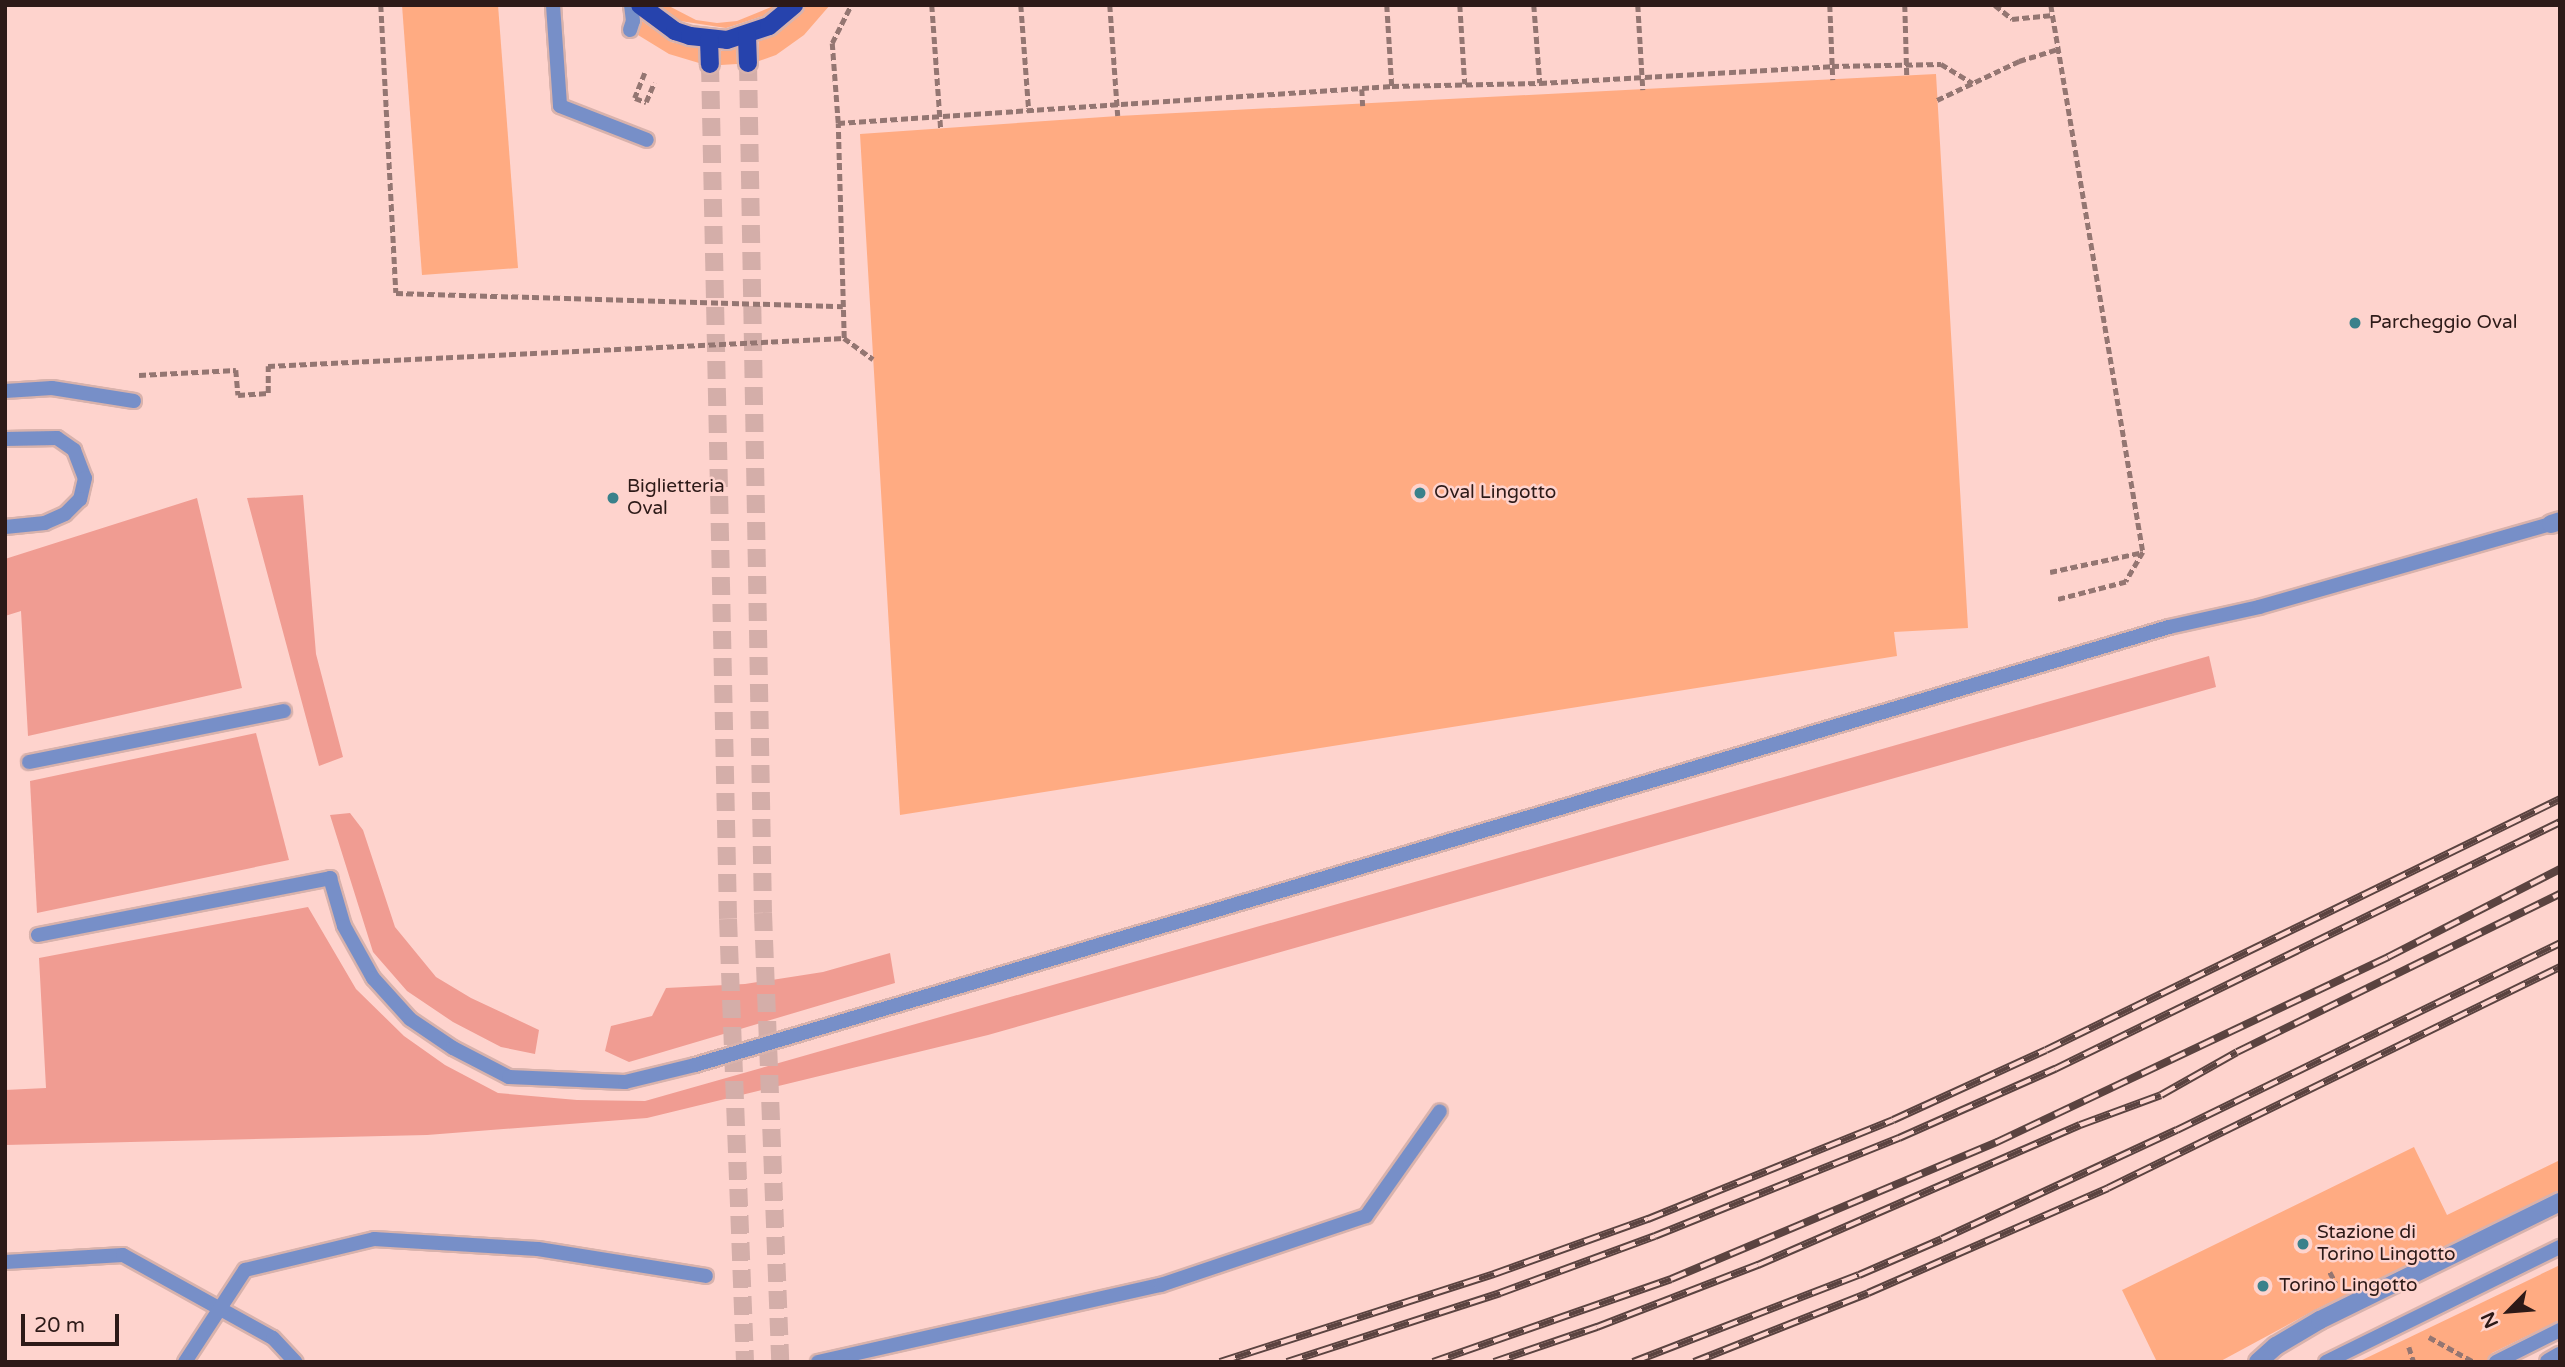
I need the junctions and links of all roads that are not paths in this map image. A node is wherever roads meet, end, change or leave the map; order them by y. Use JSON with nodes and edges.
{"nodes":[{"id":1,"x":554,"y":5,"type":"edge"},
{"id":2,"x":631,"y":5,"type":"edge"},
{"id":3,"x":640,"y":5,"type":"edge"},
{"id":4,"x":794,"y":5,"type":"edge"},
{"id":5,"x":630,"y":30,"type":"dead end"},
{"id":6,"x":747,"y":36,"type":"junction"},
{"id":7,"x":709,"y":40,"type":"junction"},
{"id":8,"x":748,"y":63,"type":"tunnel mouth"},
{"id":9,"x":710,"y":64,"type":"tunnel mouth"},
{"id":10,"x":647,"y":140,"type":"dead end"},
{"id":11,"x":5,"y":391,"type":"edge"},
{"id":12,"x":134,"y":401,"type":"dead end"},
{"id":13,"x":5,"y":439,"type":"edge"},
{"id":14,"x":2556,"y":522,"type":"edge"},
{"id":15,"x":5,"y":527,"type":"edge"},
{"id":16,"x":284,"y":711,"type":"dead end"},
{"id":17,"x":29,"y":762,"type":"dead end"},
{"id":18,"x":38,"y":935,"type":"dead end"},
{"id":19,"x":1440,"y":1111,"type":"dead end"},
{"id":20,"x":2560,"y":1202,"type":"edge"},
{"id":21,"x":2560,"y":1247,"type":"edge"},
{"id":22,"x":5,"y":1262,"type":"edge"},
{"id":23,"x":706,"y":1276,"type":"dead end"},
{"id":24,"x":220,"y":1308,"type":"junction"},
{"id":25,"x":2560,"y":1330,"type":"edge"},
{"id":26,"x":2560,"y":1356,"type":"edge"},
{"id":27,"x":185,"y":1362,"type":"edge"},
{"id":28,"x":295,"y":1362,"type":"edge"},
{"id":29,"x":818,"y":1362,"type":"edge"},
{"id":30,"x":2258,"y":1362,"type":"edge"},
{"id":31,"x":2326,"y":1362,"type":"edge"},
{"id":32,"x":2496,"y":1362,"type":"edge"},
{"id":33,"x":2549,"y":1362,"type":"edge"}],
"edges":[{"from":1,"to":10,"type":"lane"},
{"from":2,"to":5,"type":"lane"},
{"from":3,"to":7,"type":"main road"},
{"from":4,"to":6,"type":"main road"},
{"from":6,"to":7,"type":"main road"},
{"from":6,"to":8,"type":"main road"},
{"from":7,"to":9,"type":"main road"},
{"from":11,"to":12,"type":"lane"},
{"from":13,"to":15,"type":"lane"},
{"from":14,"to":18,"type":"lane"},
{"from":16,"to":17,"type":"lane"},
{"from":19,"to":29,"type":"lane"},
{"from":20,"to":30,"type":"street"},
{"from":21,"to":31,"type":"lane"},
{"from":22,"to":24,"type":"lane"},
{"from":23,"to":24,"type":"lane"},
{"from":24,"to":27,"type":"lane"},
{"from":24,"to":28,"type":"lane"},
{"from":25,"to":32,"type":"lane"},
{"from":26,"to":33,"type":"street"}]}
